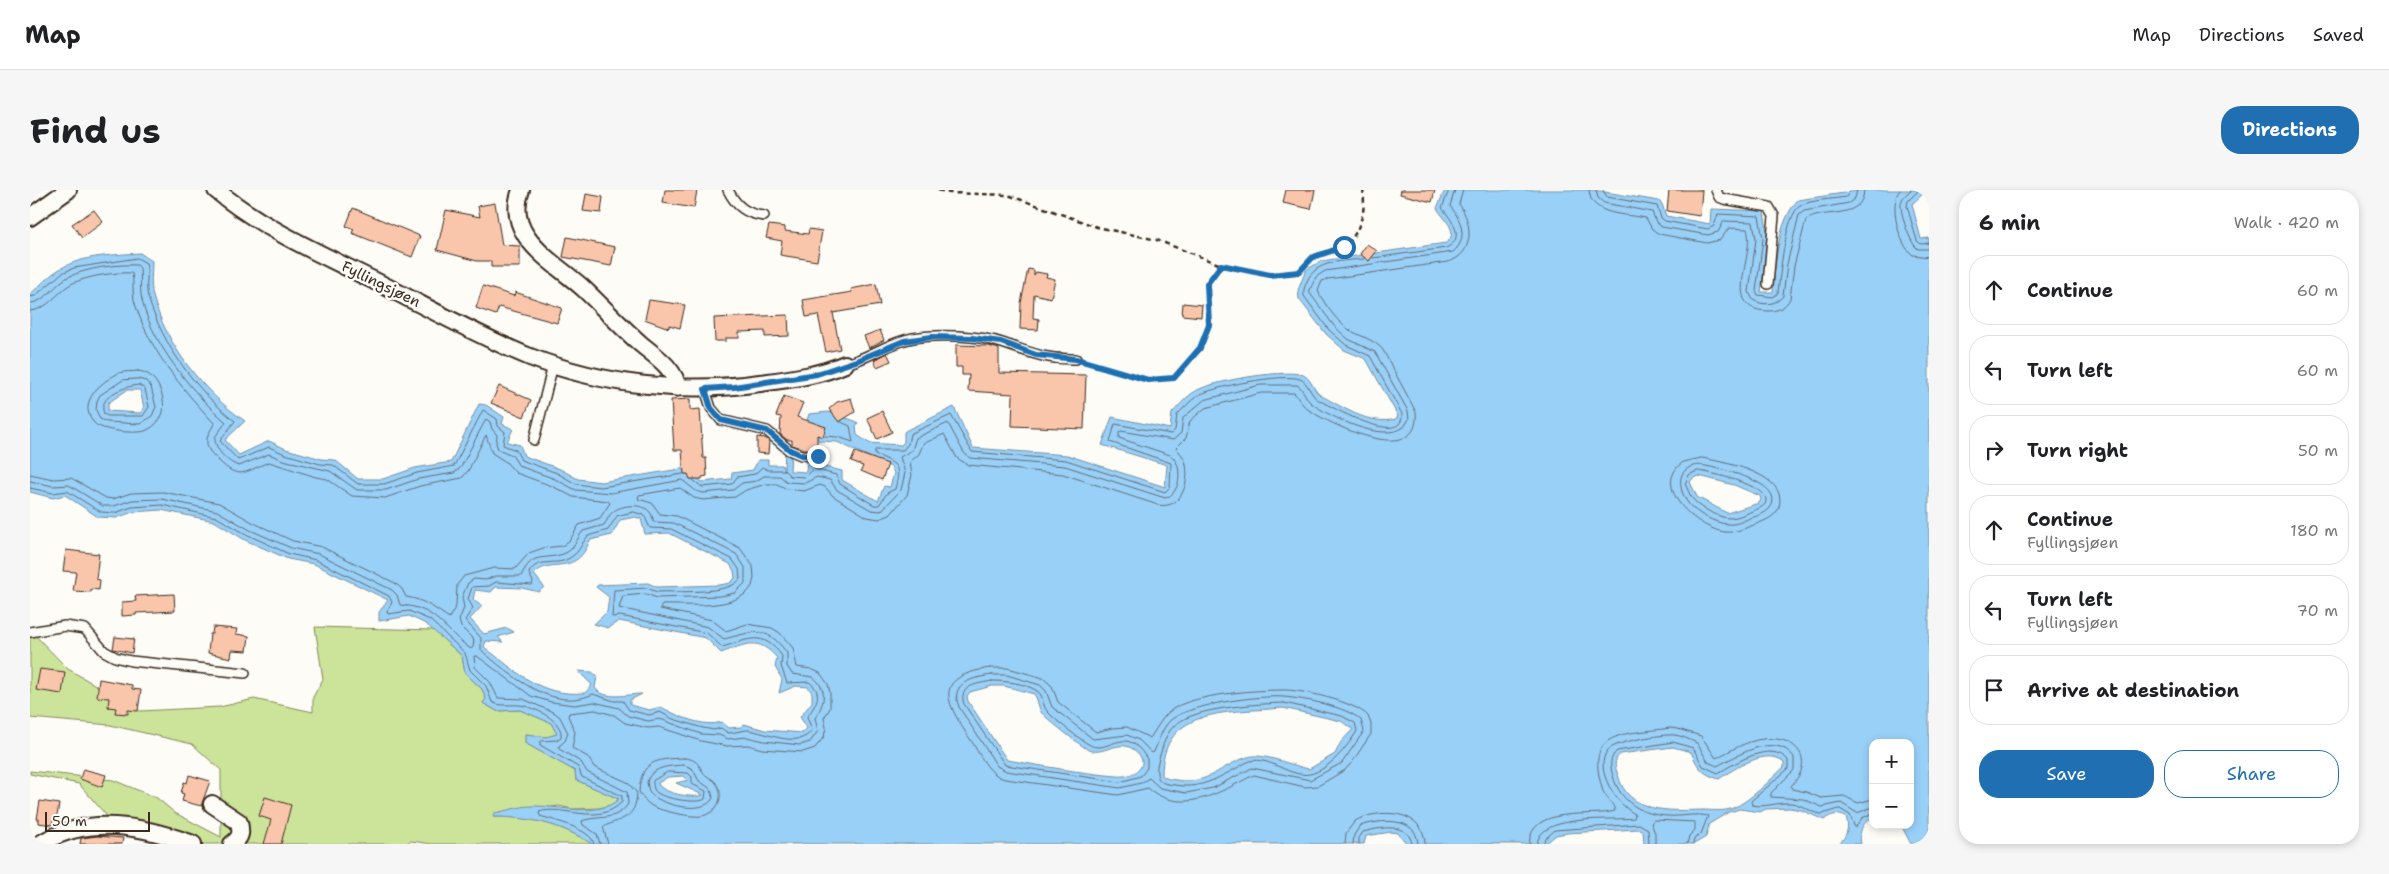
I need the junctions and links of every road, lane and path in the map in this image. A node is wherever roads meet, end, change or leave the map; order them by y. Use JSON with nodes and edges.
{"nodes":[{"id":1,"x":68,"y":190,"type":"edge"},
{"id":2,"x":216,"y":190,"type":"edge"},
{"id":3,"x":520,"y":190,"type":"edge"},
{"id":4,"x":728,"y":190,"type":"edge"},
{"id":5,"x":938,"y":190,"type":"edge"},
{"id":6,"x":1363,"y":190,"type":"edge"},
{"id":7,"x":1716,"y":190,"type":"edge"},
{"id":8,"x":31,"y":215,"type":"edge"},
{"id":9,"x":764,"y":216,"type":"dead end"},
{"id":10,"x":1221,"y":265,"type":"junction"},
{"id":11,"x":1768,"y":284,"type":"dead end"},
{"id":12,"x":1076,"y":359,"type":"joint"},
{"id":13,"x":845,"y":364,"type":"joint"},
{"id":14,"x":553,"y":365,"type":"junction"},
{"id":15,"x":677,"y":388,"type":"junction"},
{"id":16,"x":705,"y":389,"type":"junction"},
{"id":17,"x":534,"y":440,"type":"dead end"},
{"id":18,"x":818,"y":456,"type":"dead end"},
{"id":19,"x":30,"y":632,"type":"edge"},
{"id":20,"x":245,"y":673,"type":"dead end"},
{"id":21,"x":212,"y":804,"type":"dead end"},
{"id":22,"x":40,"y":844,"type":"edge"},
{"id":23,"x":192,"y":844,"type":"edge"},
{"id":24,"x":232,"y":844,"type":"edge"}],
"edges":[{"from":1,"to":8,"type":"street"},
{"from":2,"to":14,"type":"street","name":"Fyllingsjøen"},
{"from":3,"to":15,"type":"street"},
{"from":4,"to":9,"type":"lane"},
{"from":5,"to":10,"type":"path"},
{"from":6,"to":10,"type":"path"},
{"from":7,"to":11,"type":"lane"},
{"from":10,"to":12,"type":"path"},
{"from":12,"to":13,"type":"lane","name":"Fyllingsjøen"},
{"from":13,"to":16,"type":"street","name":"Fyllingsjøen"},
{"from":14,"to":15,"type":"street","name":"Fyllingsjøen"},
{"from":14,"to":17,"type":"lane"},
{"from":15,"to":16,"type":"street","name":"Fyllingsjøen"},
{"from":16,"to":18,"type":"lane"},
{"from":19,"to":20,"type":"lane"},
{"from":21,"to":24,"type":"street"},
{"from":22,"to":23,"type":"street"}]}
